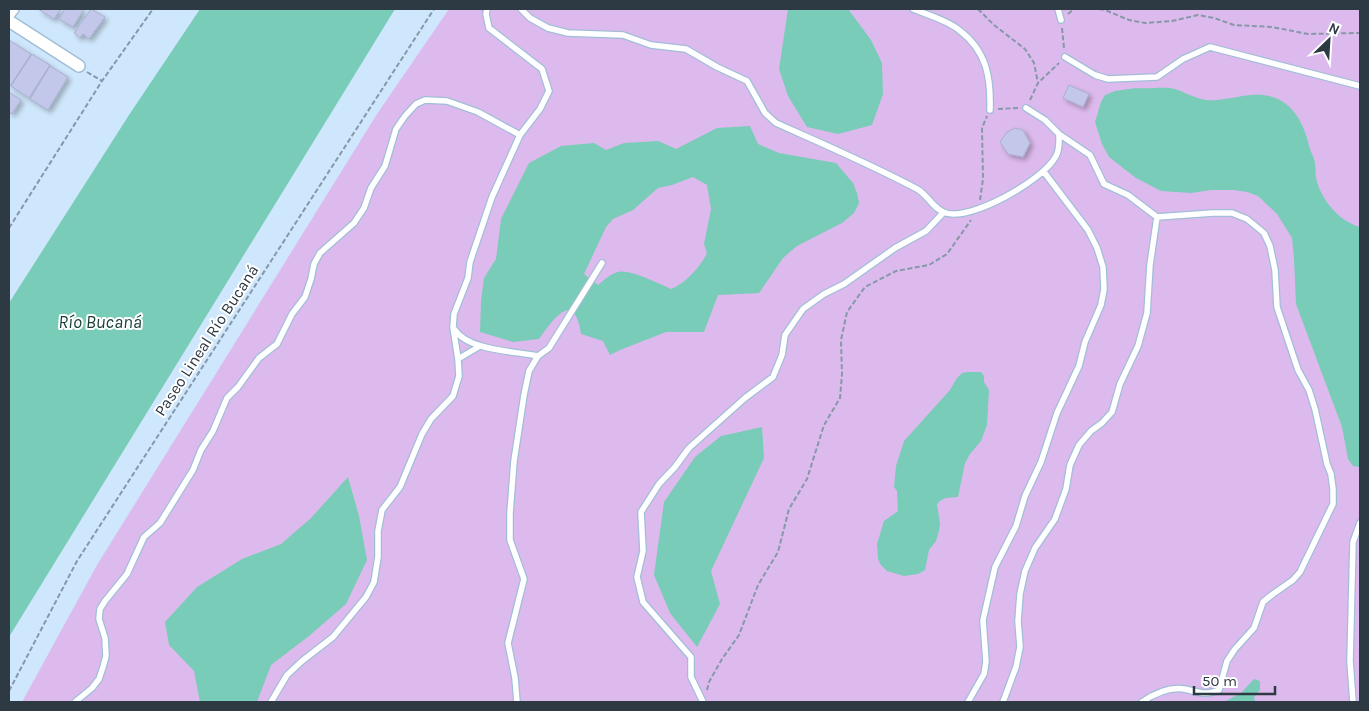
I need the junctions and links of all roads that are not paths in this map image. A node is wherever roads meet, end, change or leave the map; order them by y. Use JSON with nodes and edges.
{"nodes":[{"id":1,"x":13,"y":9,"type":"edge"},
{"id":2,"x":487,"y":9,"type":"edge"},
{"id":3,"x":521,"y":9,"type":"edge"},
{"id":4,"x":913,"y":9,"type":"edge"},
{"id":5,"x":1058,"y":9,"type":"edge"},
{"id":6,"x":9,"y":14,"type":"edge"},
{"id":7,"x":1061,"y":20,"type":"road end"},
{"id":8,"x":9,"y":22,"type":"edge"},
{"id":9,"x":1065,"y":57,"type":"road end"},
{"id":10,"x":79,"y":66,"type":"road end"},
{"id":11,"x":1360,"y":86,"type":"edge"},
{"id":12,"x":1026,"y":108,"type":"road end"},
{"id":13,"x":990,"y":110,"type":"road end"},
{"id":14,"x":1059,"y":134,"type":"junction"},
{"id":15,"x":520,"y":135,"type":"junction"},
{"id":16,"x":1044,"y":172,"type":"junction"},
{"id":17,"x":943,"y":213,"type":"junction"},
{"id":18,"x":1157,"y":217,"type":"junction"},
{"id":19,"x":602,"y":263,"type":"dead end"},
{"id":20,"x":453,"y":327,"type":"junction"},
{"id":21,"x":480,"y":346,"type":"junction"},
{"id":22,"x":538,"y":356,"type":"junction"},
{"id":23,"x":458,"y":359,"type":"junction"},
{"id":24,"x":1360,"y":523,"type":"edge"},
{"id":25,"x":76,"y":702,"type":"edge"},
{"id":26,"x":271,"y":702,"type":"edge"},
{"id":27,"x":517,"y":702,"type":"edge"},
{"id":28,"x":703,"y":702,"type":"edge"},
{"id":29,"x":968,"y":702,"type":"edge"},
{"id":30,"x":1003,"y":702,"type":"edge"},
{"id":31,"x":1142,"y":702,"type":"edge"},
{"id":32,"x":1352,"y":702,"type":"edge"}],
"edges":[{"from":1,"to":6,"type":"street"},
{"from":2,"to":15,"type":"lane"},
{"from":3,"to":17,"type":"lane"},
{"from":4,"to":13,"type":"lane"},
{"from":5,"to":7,"type":"lane"},
{"from":8,"to":10,"type":"street"},
{"from":9,"to":11,"type":"lane"},
{"from":12,"to":14,"type":"lane"},
{"from":14,"to":16,"type":"lane"},
{"from":14,"to":18,"type":"lane"},
{"from":15,"to":20,"type":"lane"},
{"from":15,"to":25,"type":"lane"},
{"from":16,"to":17,"type":"lane"},
{"from":16,"to":29,"type":"lane"},
{"from":17,"to":28,"type":"lane"},
{"from":18,"to":30,"type":"lane"},
{"from":18,"to":31,"type":"lane"},
{"from":19,"to":22,"type":"lane"},
{"from":20,"to":21,"type":"lane"},
{"from":20,"to":23,"type":"lane"},
{"from":21,"to":22,"type":"lane"},
{"from":21,"to":23,"type":"lane"},
{"from":22,"to":27,"type":"lane"},
{"from":23,"to":26,"type":"lane"},
{"from":24,"to":32,"type":"lane"}]}
